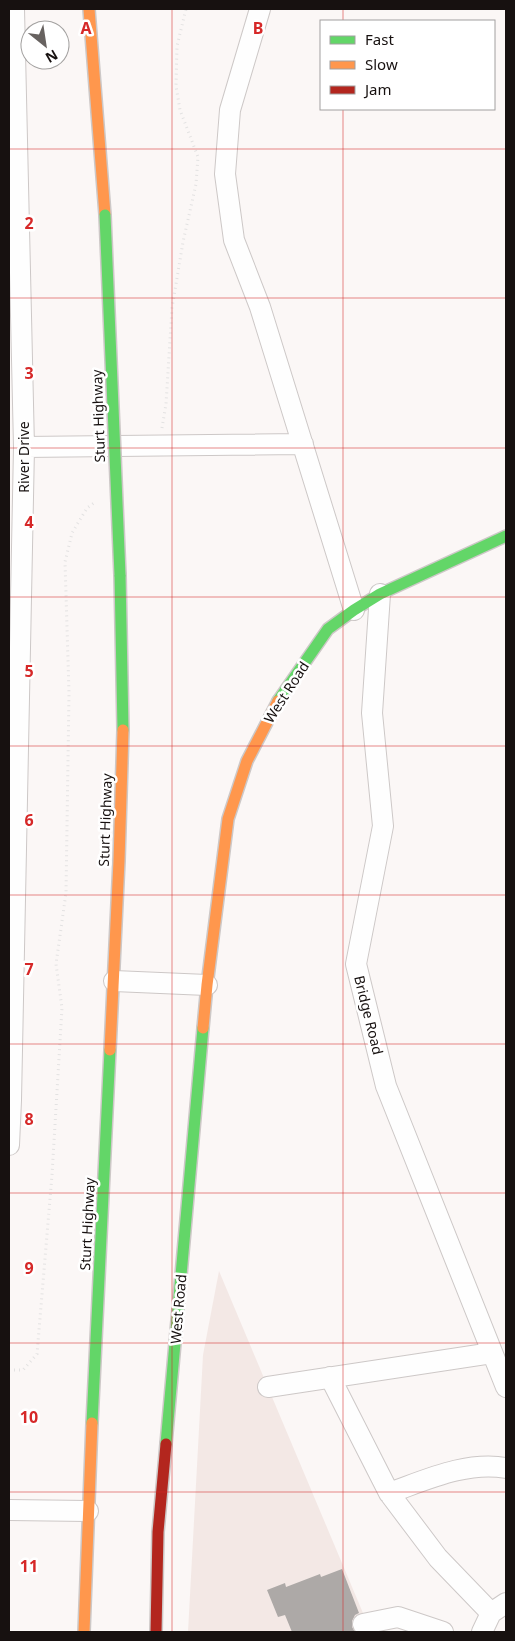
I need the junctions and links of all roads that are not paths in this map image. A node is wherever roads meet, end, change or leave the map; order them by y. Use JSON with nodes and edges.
{"nodes":[{"id":1,"x":14,"y":9,"type":"edge"},
{"id":2,"x":89,"y":9,"type":"edge"},
{"id":3,"x":260,"y":9,"type":"edge"},
{"id":4,"x":303,"y":444,"type":"junction"},
{"id":5,"x":24,"y":446,"type":"junction"},
{"id":6,"x":506,"y":536,"type":"edge"},
{"id":7,"x":380,"y":594,"type":"junction"},
{"id":8,"x":354,"y":610,"type":"junction"},
{"id":9,"x":114,"y":981,"type":"junction"},
{"id":10,"x":207,"y":985,"type":"junction"},
{"id":11,"x":9,"y":1144,"type":"edge"},
{"id":12,"x":492,"y":1353,"type":"junction"},
{"id":13,"x":330,"y":1377,"type":"junction"},
{"id":14,"x":268,"y":1387,"type":"dead end"},
{"id":15,"x":506,"y":1387,"type":"edge"},
{"id":16,"x":506,"y":1468,"type":"edge"},
{"id":17,"x":389,"y":1493,"type":"junction"},
{"id":18,"x":9,"y":1510,"type":"edge"},
{"id":19,"x":88,"y":1511,"type":"junction"},
{"id":20,"x":498,"y":1608,"type":"edge"},
{"id":21,"x":363,"y":1624,"type":"dead end"},
{"id":22,"x":84,"y":1632,"type":"edge"},
{"id":23,"x":156,"y":1632,"type":"edge"},
{"id":24,"x":443,"y":1632,"type":"edge"},
{"id":25,"x":482,"y":1632,"type":"edge"}],
"edges":[{"from":1,"to":5,"type":"street","name":"River Drive"},
{"from":2,"to":9,"type":"main road","name":"Sturt Highway","bridge":true},
{"from":3,"to":4,"type":"street"},
{"from":4,"to":5,"type":"street"},
{"from":4,"to":8,"type":"street"},
{"from":5,"to":11,"type":"street","name":"River Drive"},
{"from":6,"to":7,"type":"main road","name":"West Road"},
{"from":7,"to":8,"type":"main road","name":"West Road"},
{"from":7,"to":12,"type":"street","name":"Bridge Road"},
{"from":8,"to":10,"type":"main road","name":"West Road"},
{"from":9,"to":10,"type":"street"},
{"from":9,"to":19,"type":"main road","name":"Sturt Highway"},
{"from":10,"to":23,"type":"main road","name":"West Road"},
{"from":12,"to":13,"type":"street"},
{"from":12,"to":15,"type":"street","name":"Bridge Road"},
{"from":13,"to":14,"type":"street"},
{"from":13,"to":17,"type":"street"},
{"from":16,"to":17,"type":"street"},
{"from":17,"to":20,"type":"street"},
{"from":18,"to":19,"type":"street"},
{"from":19,"to":22,"type":"main road","name":"Sturt Highway"},
{"from":20,"to":25,"type":"street"},
{"from":21,"to":24,"type":"street"}]}
